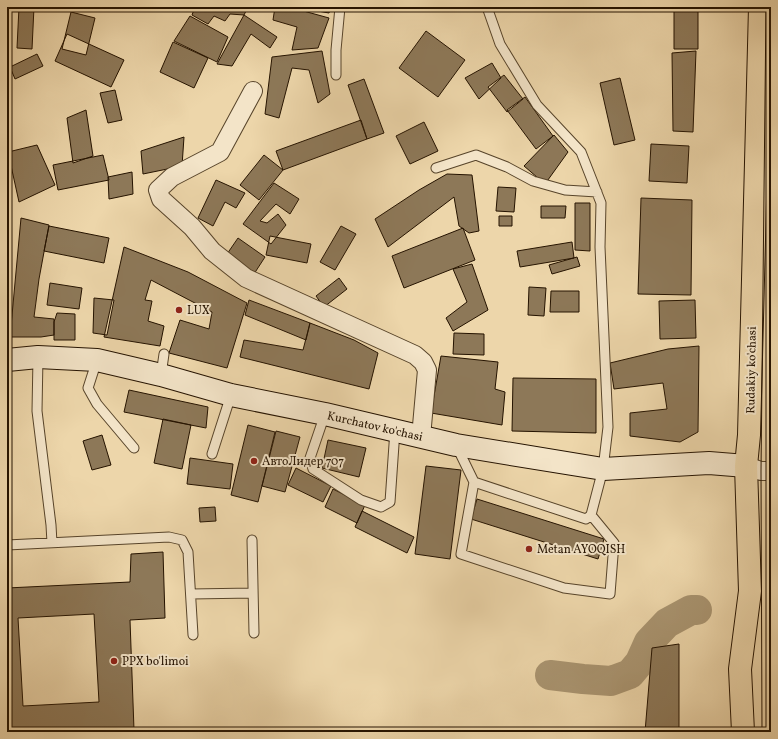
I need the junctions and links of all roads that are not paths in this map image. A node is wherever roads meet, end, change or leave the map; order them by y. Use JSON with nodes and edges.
{"nodes":[{"id":1,"x":340,"y":7,"type":"edge"},
{"id":2,"x":487,"y":7,"type":"edge"},
{"id":3,"x":760,"y":7,"type":"edge"},
{"id":4,"x":336,"y":75,"type":"dead end"},
{"id":5,"x":253,"y":91,"type":"dead end"},
{"id":6,"x":436,"y":168,"type":"dead end"},
{"id":7,"x":597,"y":192,"type":"junction"},
{"id":8,"x":164,"y":354,"type":"dead end"},
{"id":9,"x":8,"y":357,"type":"edge"},
{"id":10,"x":38,"y":357,"type":"junction"},
{"id":11,"x":97,"y":360,"type":"junction"},
{"id":12,"x":161,"y":376,"type":"junction"},
{"id":13,"x":231,"y":395,"type":"junction"},
{"id":14,"x":325,"y":414,"type":"junction"},
{"id":15,"x":395,"y":430,"type":"junction"},
{"id":16,"x":420,"y":437,"type":"junction"},
{"id":17,"x":456,"y":445,"type":"junction"},
{"id":18,"x":134,"y":448,"type":"dead end"},
{"id":19,"x":212,"y":454,"type":"dead end"},
{"id":20,"x":746,"y":466,"type":"junction"},
{"id":21,"x":603,"y":469,"type":"junction"},
{"id":22,"x":771,"y":470,"type":"edge"},
{"id":23,"x":474,"y":482,"type":"junction"},
{"id":24,"x":591,"y":516,"type":"junction"},
{"id":25,"x":252,"y":540,"type":"dead end"},
{"id":26,"x":52,"y":543,"type":"junction"},
{"id":27,"x":7,"y":545,"type":"edge"},
{"id":28,"x":253,"y":593,"type":"junction"},
{"id":29,"x":191,"y":594,"type":"junction"},
{"id":30,"x":254,"y":633,"type":"dead end"},
{"id":31,"x":193,"y":635,"type":"dead end"},
{"id":32,"x":743,"y":732,"type":"edge"}],
"edges":[{"from":1,"to":4,"type":"lane"},
{"from":2,"to":7,"type":"lane"},
{"from":3,"to":20,"type":"main road","name":"Rudakiy ko'chasi"},
{"from":5,"to":16,"type":"street"},
{"from":6,"to":7,"type":"lane"},
{"from":7,"to":21,"type":"lane"},
{"from":8,"to":12,"type":"lane"},
{"from":9,"to":10,"type":"main road","name":"Kurchatov ko'chasi"},
{"from":10,"to":11,"type":"main road","name":"Kurchatov ko'chasi"},
{"from":10,"to":26,"type":"lane"},
{"from":11,"to":12,"type":"main road","name":"Kurchatov ko'chasi"},
{"from":11,"to":18,"type":"lane"},
{"from":12,"to":13,"type":"main road","name":"Kurchatov ko'chasi"},
{"from":13,"to":14,"type":"main road","name":"Kurchatov ko'chasi"},
{"from":13,"to":19,"type":"lane"},
{"from":14,"to":15,"type":"main road","name":"Kurchatov ko'chasi"},
{"from":14,"to":15,"type":"lane"},
{"from":15,"to":16,"type":"main road","name":"Kurchatov ko'chasi"},
{"from":16,"to":17,"type":"main road","name":"Kurchatov ko'chasi"},
{"from":17,"to":21,"type":"main road","name":"Kurchatov ko'chasi"},
{"from":17,"to":23,"type":"lane"},
{"from":20,"to":21,"type":"main road","name":"Kurchatov ko'chasi"},
{"from":20,"to":22,"type":"street"},
{"from":20,"to":32,"type":"main road","name":"Rudakiy ko'chasi"},
{"from":21,"to":24,"type":"lane"},
{"from":23,"to":24,"type":"lane"},
{"from":23,"to":24,"type":"lane"},
{"from":25,"to":28,"type":"lane"},
{"from":26,"to":27,"type":"lane"},
{"from":26,"to":29,"type":"lane"},
{"from":28,"to":29,"type":"lane"},
{"from":28,"to":30,"type":"lane"},
{"from":29,"to":31,"type":"lane"}]}
